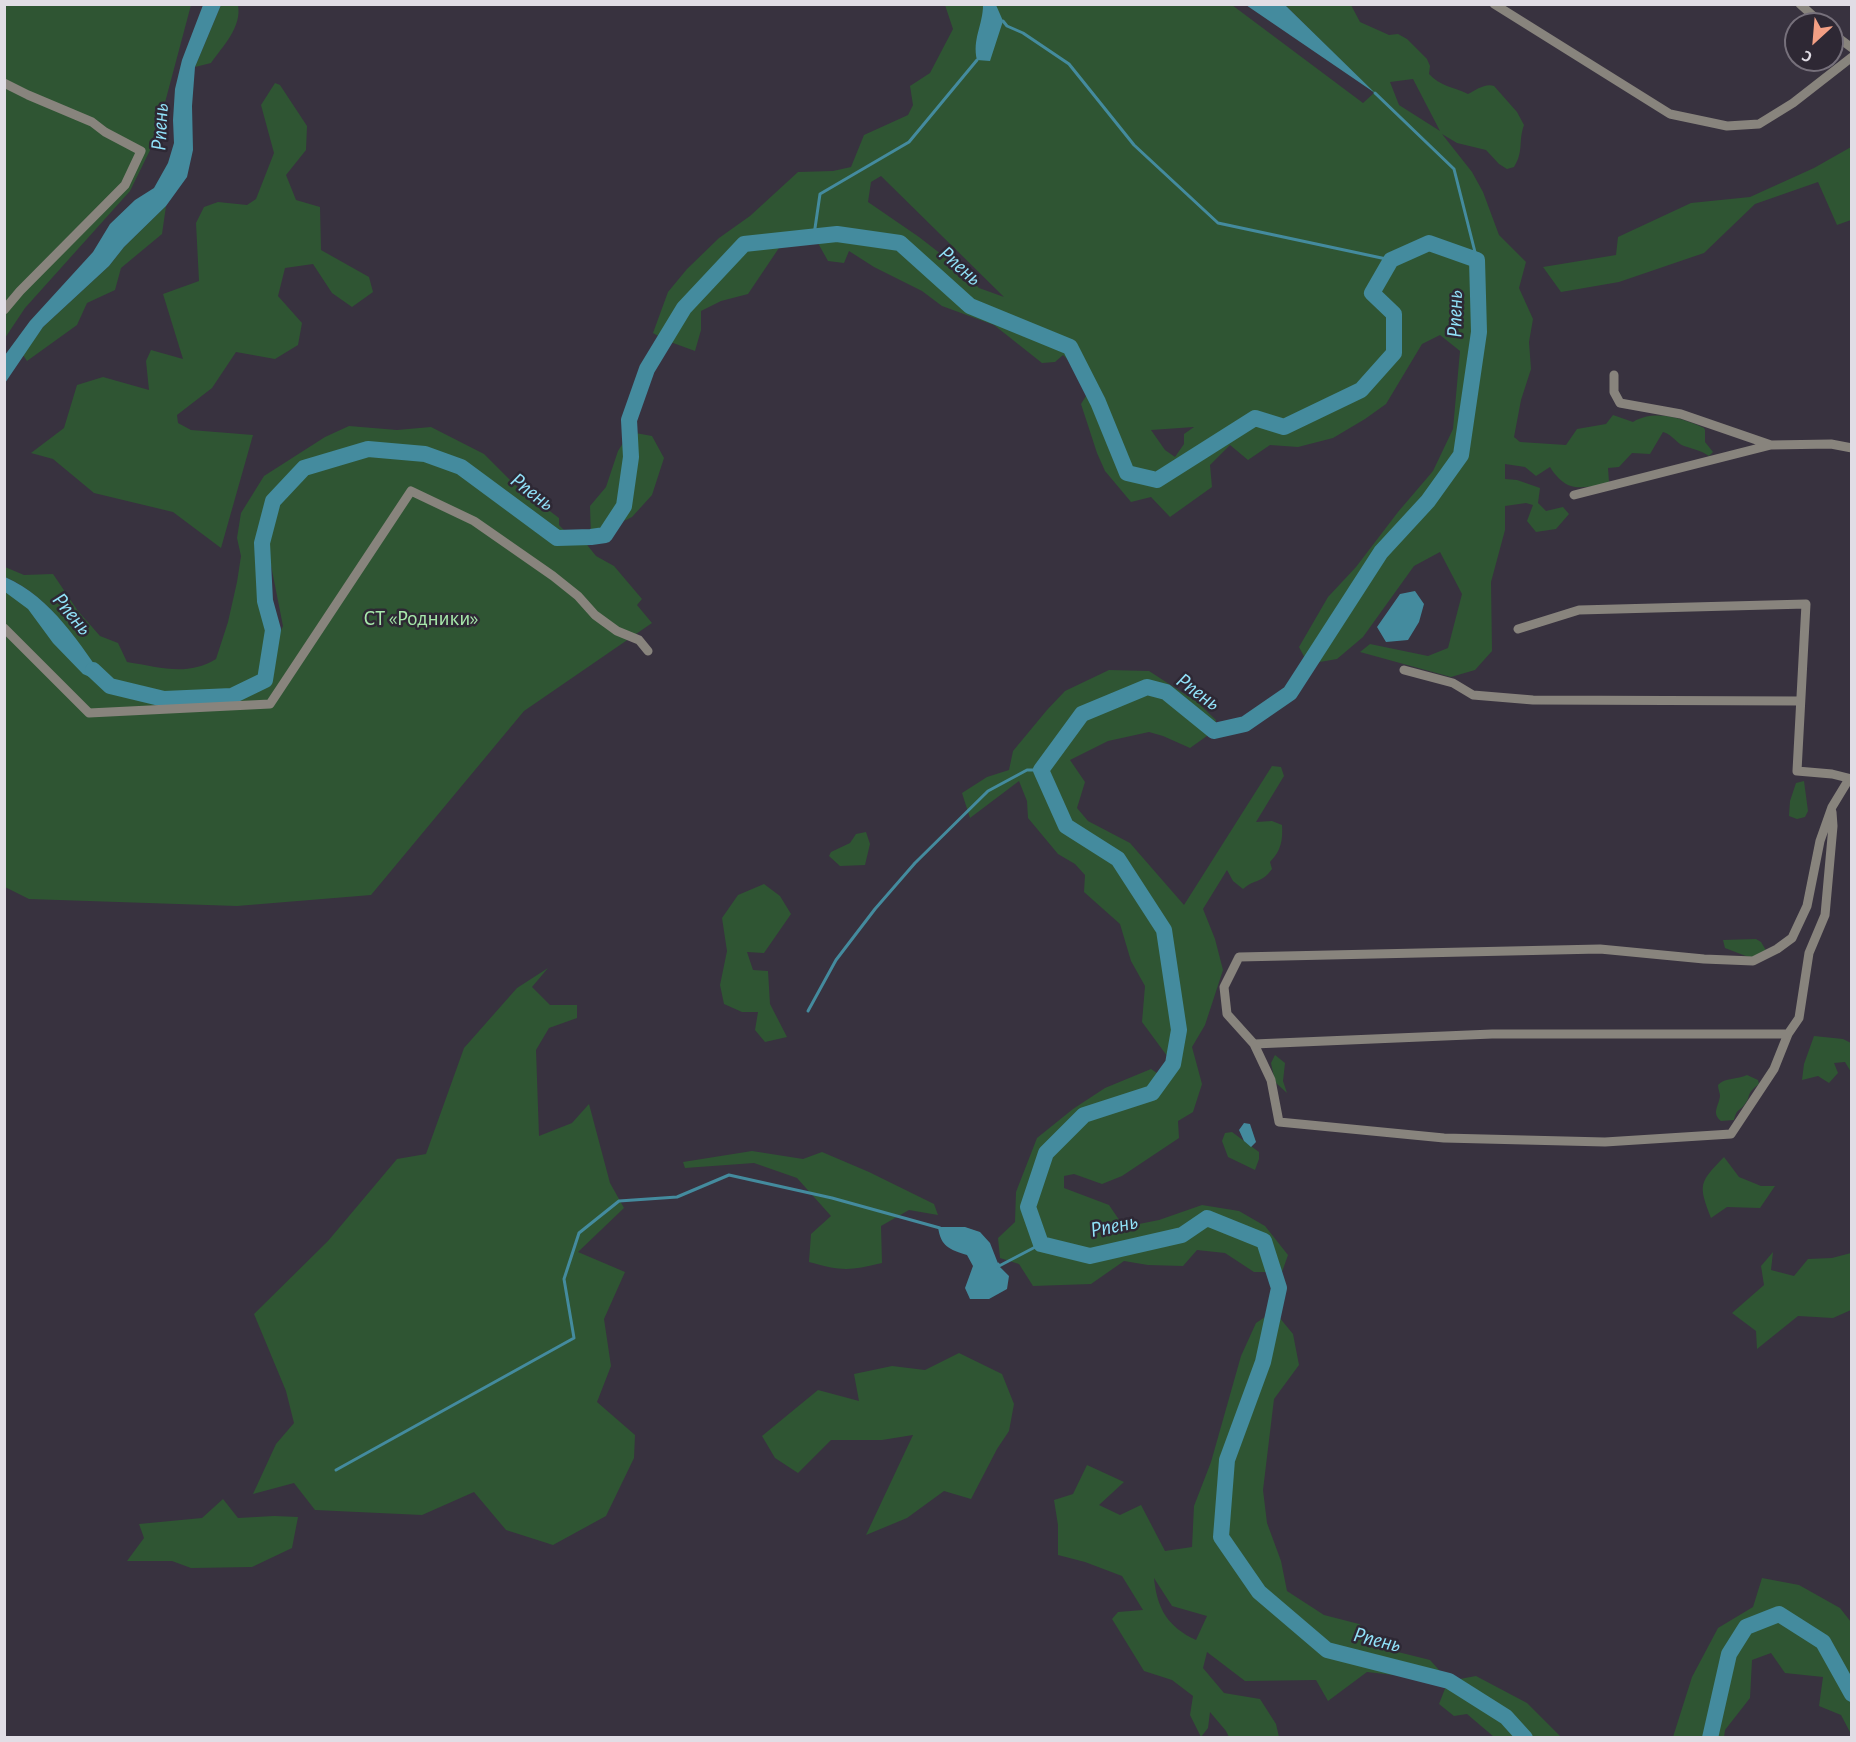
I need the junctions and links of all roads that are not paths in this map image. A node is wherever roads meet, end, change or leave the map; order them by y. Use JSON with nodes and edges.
{"nodes":[{"id":1,"x":1494,"y":4,"type":"edge"},
{"id":2,"x":1851,"y":57,"type":"edge"},
{"id":3,"x":4,"y":82,"type":"edge"},
{"id":4,"x":4,"y":310,"type":"edge"},
{"id":5,"x":1614,"y":375,"type":"dead end"},
{"id":6,"x":1772,"y":445,"type":"junction"},
{"id":7,"x":1851,"y":448,"type":"edge"},
{"id":8,"x":1574,"y":495,"type":"dead end"},
{"id":9,"x":4,"y":628,"type":"edge"},
{"id":10,"x":1518,"y":629,"type":"dead end"},
{"id":11,"x":648,"y":651,"type":"dead end"},
{"id":12,"x":1404,"y":670,"type":"dead end"},
{"id":13,"x":1800,"y":701,"type":"junction"},
{"id":14,"x":1850,"y":779,"type":"edge"},
{"id":15,"x":1832,"y":807,"type":"junction"},
{"id":16,"x":1788,"y":1034,"type":"junction"},
{"id":17,"x":1254,"y":1044,"type":"junction"}],
"edges":[{"from":1,"to":2,"type":"street"},
{"from":3,"to":4,"type":"street"},
{"from":5,"to":6,"type":"street"},
{"from":6,"to":7,"type":"street"},
{"from":6,"to":8,"type":"street"},
{"from":9,"to":11,"type":"street"},
{"from":10,"to":13,"type":"street"},
{"from":12,"to":13,"type":"street"},
{"from":13,"to":14,"type":"street"},
{"from":14,"to":15,"type":"street"},
{"from":15,"to":16,"type":"street"},
{"from":15,"to":17,"type":"street"},
{"from":16,"to":17,"type":"street"},
{"from":16,"to":17,"type":"street"}]}
